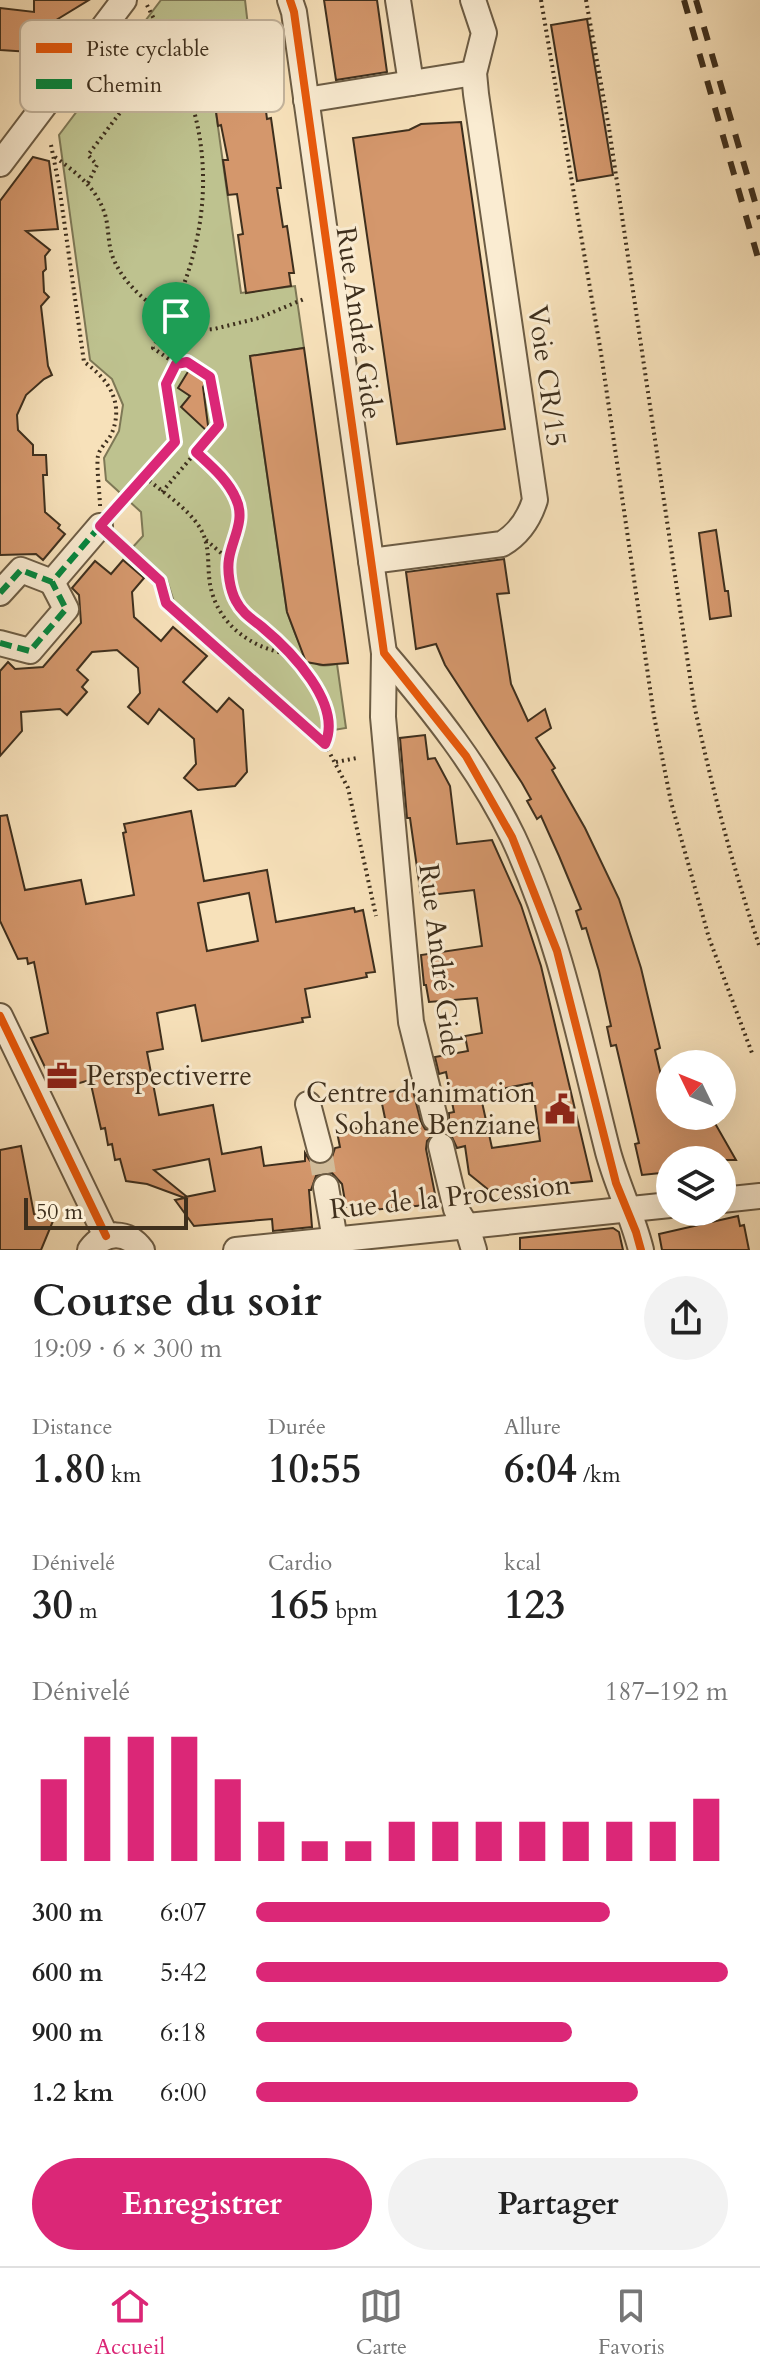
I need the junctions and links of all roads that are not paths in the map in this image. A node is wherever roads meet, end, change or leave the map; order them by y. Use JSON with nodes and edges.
{"nodes":[{"id":1,"x":290,"y":0,"type":"edge"},
{"id":2,"x":398,"y":0,"type":"edge"},
{"id":3,"x":473,"y":0,"type":"edge"},
{"id":4,"x":136,"y":3,"type":"edge"},
{"id":5,"x":122,"y":20,"type":"edge"},
{"id":6,"x":474,"y":73,"type":"junction"},
{"id":7,"x":411,"y":83,"type":"junction"},
{"id":8,"x":306,"y":100,"type":"junction"},
{"id":9,"x":44,"y":112,"type":"edge"},
{"id":10,"x":0,"y":164,"type":"edge"},
{"id":11,"x":100,"y":526,"type":"road end"},
{"id":12,"x":371,"y":561,"type":"junction"},
{"id":13,"x":52,"y":582,"type":"junction"},
{"id":14,"x":0,"y":593,"type":"edge"},
{"id":15,"x":0,"y":643,"type":"edge"},
{"id":16,"x":384,"y":653,"type":"junction"},
{"id":17,"x":0,"y":1016,"type":"edge"},
{"id":18,"x":308,"y":1104,"type":"dead end"},
{"id":19,"x":435,"y":1118,"type":"dead end"},
{"id":20,"x":441,"y":1146,"type":"dead end"},
{"id":21,"x":320,"y":1150,"type":"tunnel mouth"},
{"id":22,"x":326,"y":1187,"type":"tunnel mouth"},
{"id":23,"x":760,"y":1196,"type":"edge"},
{"id":24,"x":736,"y":1199,"type":"edge"},
{"id":25,"x":656,"y":1207,"type":"edge"},
{"id":26,"x":626,"y":1210,"type":"junction"},
{"id":27,"x":471,"y":1239,"type":"edge"},
{"id":28,"x":335,"y":1240,"type":"junction"},
{"id":29,"x":98,"y":1243,"type":"edge"},
{"id":30,"x":142,"y":1250,"type":"edge"},
{"id":31,"x":236,"y":1250,"type":"edge"},
{"id":32,"x":641,"y":1250,"type":"edge"}],
"edges":[{"from":1,"to":8,"type":"street","name":"Rue André Gide"},
{"from":2,"to":7,"type":"street"},
{"from":3,"to":6,"type":"street"},
{"from":4,"to":5,"type":"street"},
{"from":6,"to":7,"type":"street"},
{"from":6,"to":12,"type":"street","name":"Voie CR/15"},
{"from":7,"to":8,"type":"street"},
{"from":8,"to":12,"type":"street","name":"Rue André Gide"},
{"from":9,"to":10,"type":"street"},
{"from":11,"to":13,"type":"street"},
{"from":12,"to":16,"type":"street","name":"Rue André Gide"},
{"from":13,"to":14,"type":"street"},
{"from":13,"to":15,"type":"street"},
{"from":16,"to":19,"type":"street","name":"Rue André Gide"},
{"from":16,"to":26,"type":"street"},
{"from":17,"to":29,"type":"street"},
{"from":18,"to":21,"type":"street"},
{"from":20,"to":27,"type":"street"},
{"from":22,"to":28,"type":"street"},
{"from":23,"to":24,"type":"street"},
{"from":25,"to":26,"type":"street","name":"Rue de la Procession"},
{"from":26,"to":27,"type":"street","name":"Rue de la Procession"},
{"from":26,"to":32,"type":"street"},
{"from":27,"to":28,"type":"street","name":"Rue de la Procession"},
{"from":28,"to":31,"type":"street","name":"Rue de la Procession"},
{"from":29,"to":30,"type":"street"}]}
